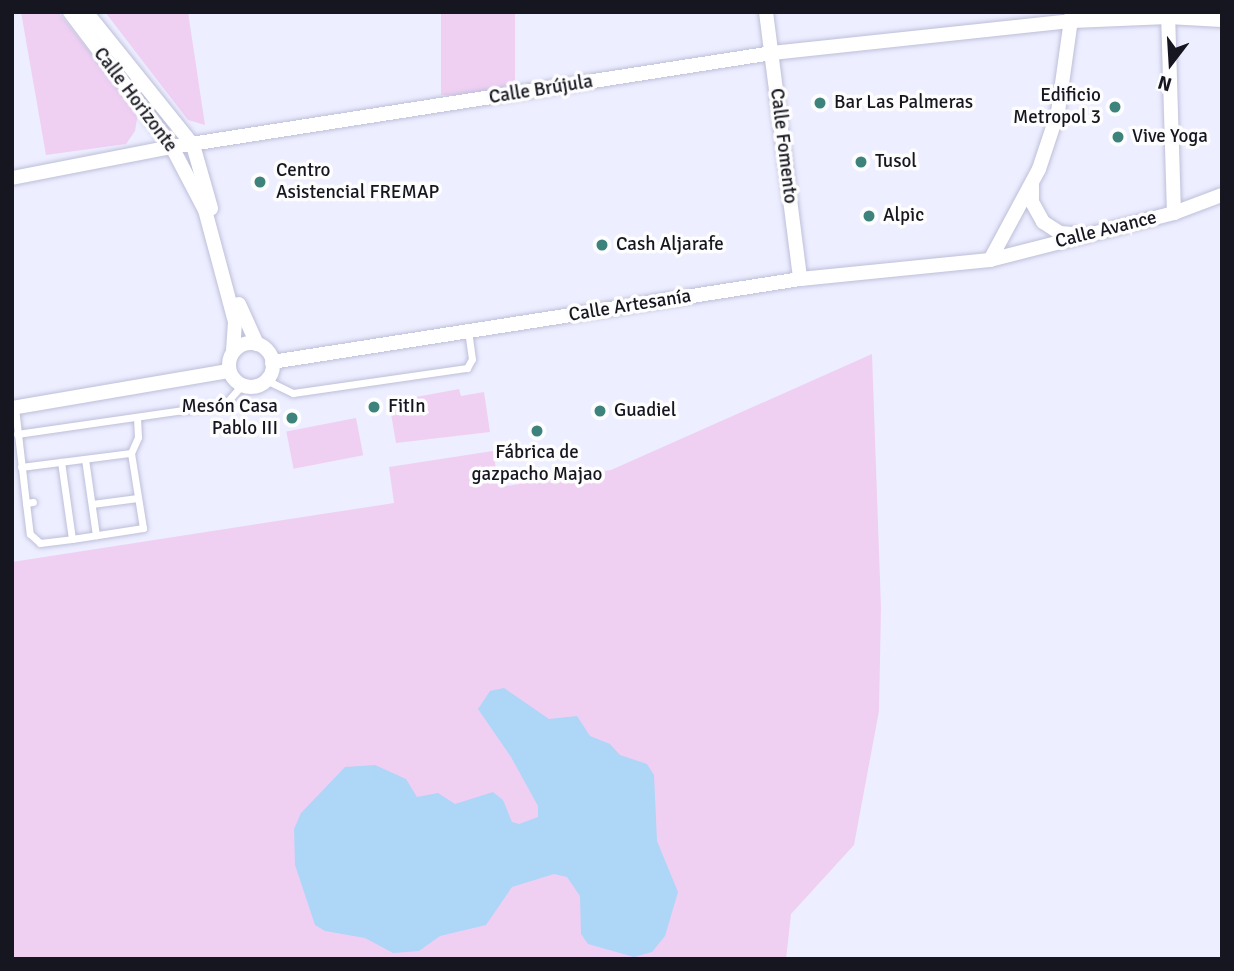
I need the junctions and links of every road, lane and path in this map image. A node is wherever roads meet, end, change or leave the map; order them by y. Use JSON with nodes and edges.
{"nodes":[{"id":1,"x":70,"y":12,"type":"edge"},
{"id":2,"x":86,"y":12,"type":"edge"},
{"id":3,"x":766,"y":12,"type":"edge"},
{"id":4,"x":1168,"y":14,"type":"edge"},
{"id":5,"x":1072,"y":17,"type":"edge"},
{"id":6,"x":1222,"y":20,"type":"edge"},
{"id":7,"x":772,"y":54,"type":"junction"},
{"id":8,"x":193,"y":145,"type":"junction"},
{"id":9,"x":172,"y":147,"type":"junction"},
{"id":10,"x":12,"y":178,"type":"edge"},
{"id":11,"x":1032,"y":182,"type":"junction"},
{"id":12,"x":1222,"y":195,"type":"edge"},
{"id":13,"x":1174,"y":213,"type":"junction"},
{"id":14,"x":1090,"y":234,"type":"junction"},
{"id":15,"x":989,"y":260,"type":"junction"},
{"id":16,"x":800,"y":279,"type":"junction"},
{"id":17,"x":468,"y":331,"type":"junction"},
{"id":18,"x":257,"y":344,"type":"junction"},
{"id":19,"x":233,"y":352,"type":"junction"},
{"id":20,"x":272,"y":362,"type":"junction"},
{"id":21,"x":229,"y":371,"type":"junction"},
{"id":22,"x":266,"y":380,"type":"junction"},
{"id":23,"x":242,"y":385,"type":"junction"},
{"id":24,"x":14,"y":408,"type":"edge"},
{"id":25,"x":137,"y":416,"type":"junction"},
{"id":26,"x":18,"y":434,"type":"junction"},
{"id":27,"x":131,"y":453,"type":"junction"},
{"id":28,"x":85,"y":459,"type":"junction"},
{"id":29,"x":61,"y":462,"type":"junction"},
{"id":30,"x":21,"y":467,"type":"junction"},
{"id":31,"x":138,"y":498,"type":"junction"},
{"id":32,"x":92,"y":505,"type":"junction"},
{"id":33,"x":96,"y":535,"type":"junction"},
{"id":34,"x":72,"y":539,"type":"junction"}],
"edges":[{"from":1,"to":9,"type":"street","name":"Calle Horizonte"},
{"from":2,"to":8,"type":"street","name":"Calle Horizonte"},
{"from":3,"to":7,"type":"street","name":"Calle Fomento"},
{"from":4,"to":5,"type":"street"},
{"from":4,"to":6,"type":"street"},
{"from":4,"to":13,"type":"street"},
{"from":5,"to":7,"type":"street","name":"Calle Brújula"},
{"from":5,"to":11,"type":"street"},
{"from":7,"to":8,"type":"street","name":"Calle Brújula"},
{"from":7,"to":16,"type":"street","name":"Calle Fomento"},
{"from":8,"to":9,"type":"street","name":"Calle Brújula"},
{"from":8,"to":18,"type":"street","name":"Calle Horizonte"},
{"from":9,"to":10,"type":"street","name":"Calle Brújula"},
{"from":9,"to":19,"type":"street","name":"Calle Horizonte"},
{"from":11,"to":14,"type":"street"},
{"from":11,"to":15,"type":"street"},
{"from":12,"to":13,"type":"street","name":"Calle Avance"},
{"from":13,"to":14,"type":"street","name":"Calle Avance"},
{"from":14,"to":15,"type":"street","name":"Calle Avance"},
{"from":15,"to":16,"type":"street","name":"Calle Artesanía"},
{"from":16,"to":17,"type":"street","name":"Calle Artesanía"},
{"from":17,"to":20,"type":"street","name":"Calle Artesanía"},
{"from":17,"to":22,"type":"lane"},
{"from":18,"to":19,"type":"street"},
{"from":18,"to":20,"type":"street"},
{"from":19,"to":21,"type":"street"},
{"from":20,"to":22,"type":"street"},
{"from":21,"to":23,"type":"street"},
{"from":21,"to":24,"type":"street"},
{"from":22,"to":23,"type":"street"},
{"from":23,"to":25,"type":"lane"},
{"from":24,"to":26,"type":"lane"},
{"from":25,"to":26,"type":"lane"},
{"from":25,"to":27,"type":"lane"},
{"from":26,"to":30,"type":"lane"},
{"from":27,"to":28,"type":"lane"},
{"from":27,"to":31,"type":"lane"},
{"from":28,"to":29,"type":"lane"},
{"from":28,"to":32,"type":"lane"},
{"from":29,"to":30,"type":"lane"},
{"from":29,"to":34,"type":"lane"},
{"from":30,"to":34,"type":"lane"},
{"from":31,"to":32,"type":"lane"},
{"from":31,"to":33,"type":"lane"},
{"from":32,"to":33,"type":"lane"},
{"from":33,"to":34,"type":"lane"}]}
